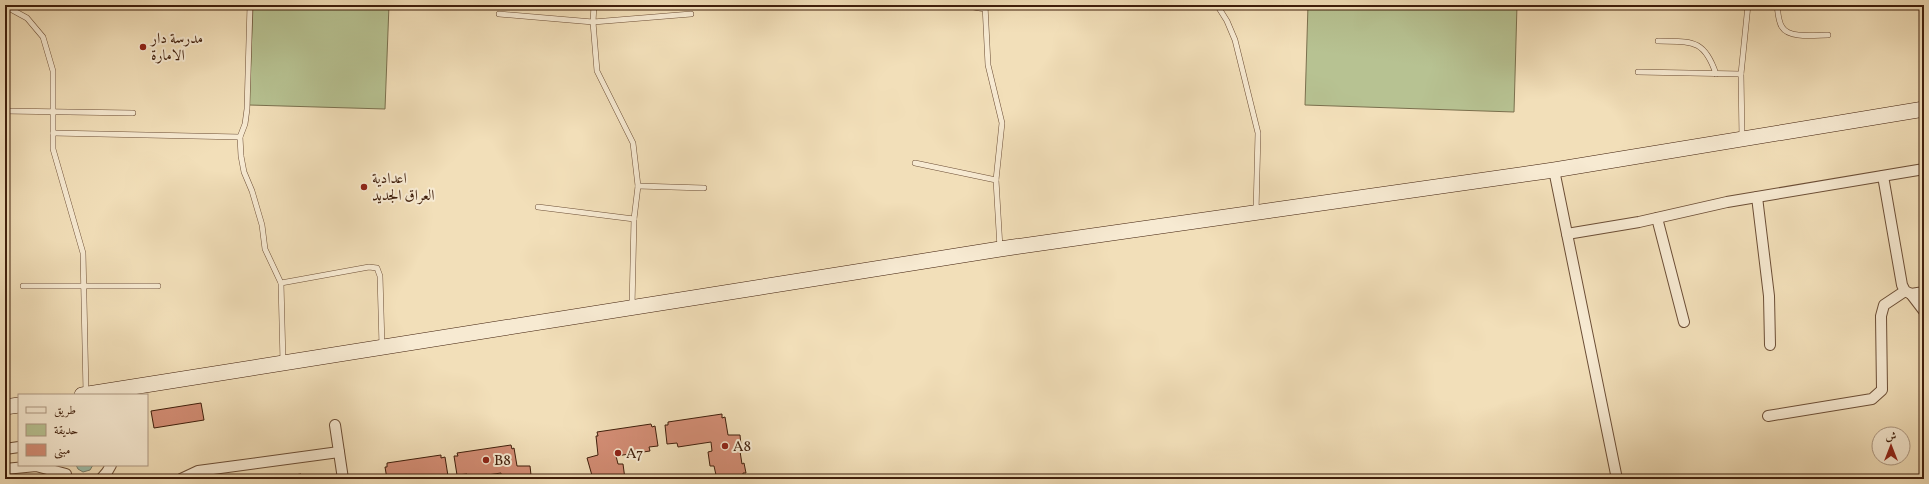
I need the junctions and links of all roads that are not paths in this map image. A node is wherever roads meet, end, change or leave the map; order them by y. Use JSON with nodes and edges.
{"nodes":[{"id":1,"x":250,"y":5,"type":"edge"},
{"id":2,"x":594,"y":5,"type":"edge"},
{"id":3,"x":962,"y":5,"type":"edge"},
{"id":4,"x":1217,"y":5,"type":"edge"},
{"id":5,"x":1748,"y":5,"type":"edge"},
{"id":6,"x":1777,"y":5,"type":"edge"},
{"id":7,"x":5,"y":6,"type":"edge"},
{"id":8,"x":985,"y":7,"type":"edge"},
{"id":9,"x":499,"y":14,"type":"dead end"},
{"id":10,"x":691,"y":14,"type":"dead end"},
{"id":11,"x":593,"y":22,"type":"junction"},
{"id":12,"x":1828,"y":35,"type":"dead end"},
{"id":13,"x":1658,"y":41,"type":"dead end"},
{"id":14,"x":1638,"y":72,"type":"dead end"},
{"id":15,"x":1716,"y":74,"type":"junction"},
{"id":16,"x":1741,"y":74,"type":"junction"},
{"id":17,"x":1924,"y":109,"type":"edge"},
{"id":18,"x":5,"y":111,"type":"edge"},
{"id":19,"x":52,"y":111,"type":"junction"},
{"id":20,"x":133,"y":113,"type":"dead end"},
{"id":21,"x":53,"y":133,"type":"junction"},
{"id":22,"x":240,"y":137,"type":"junction"},
{"id":23,"x":1742,"y":139,"type":"junction"},
{"id":24,"x":915,"y":163,"type":"dead end"},
{"id":25,"x":1924,"y":169,"type":"edge"},
{"id":26,"x":1554,"y":170,"type":"junction"},
{"id":27,"x":1883,"y":176,"type":"junction"},
{"id":28,"x":996,"y":180,"type":"junction"},
{"id":29,"x":638,"y":186,"type":"junction"},
{"id":30,"x":704,"y":188,"type":"dead end"},
{"id":31,"x":1757,"y":197,"type":"junction"},
{"id":32,"x":538,"y":207,"type":"dead end"},
{"id":33,"x":1256,"y":213,"type":"junction"},
{"id":34,"x":1657,"y":218,"type":"junction"},
{"id":35,"x":634,"y":219,"type":"junction"},
{"id":36,"x":1567,"y":234,"type":"junction"},
{"id":37,"x":1000,"y":249,"type":"junction"},
{"id":38,"x":282,"y":283,"type":"junction"},
{"id":39,"x":23,"y":286,"type":"dead end"},
{"id":40,"x":84,"y":286,"type":"junction"},
{"id":41,"x":158,"y":286,"type":"dead end"},
{"id":42,"x":1924,"y":292,"type":"edge"},
{"id":43,"x":1908,"y":293,"type":"junction"},
{"id":44,"x":632,"y":308,"type":"junction"},
{"id":45,"x":1924,"y":311,"type":"edge"},
{"id":46,"x":1684,"y":322,"type":"dead end"},
{"id":47,"x":1770,"y":345,"type":"dead end"},
{"id":48,"x":382,"y":347,"type":"junction"},
{"id":49,"x":283,"y":363,"type":"junction"},
{"id":50,"x":84,"y":394,"type":"edge"},
{"id":51,"x":90,"y":394,"type":"edge"},
{"id":52,"x":18,"y":405,"type":"edge"},
{"id":53,"x":5,"y":407,"type":"edge"},
{"id":54,"x":1768,"y":416,"type":"dead end"},
{"id":55,"x":335,"y":425,"type":"dead end"},
{"id":56,"x":18,"y":447,"type":"edge"},
{"id":57,"x":5,"y":449,"type":"edge"},
{"id":58,"x":339,"y":452,"type":"junction"},
{"id":59,"x":110,"y":466,"type":"edge"},
{"id":60,"x":111,"y":466,"type":"edge"},
{"id":61,"x":5,"y":469,"type":"edge"},
{"id":62,"x":67,"y":473,"type":"edge"},
{"id":63,"x":101,"y":479,"type":"edge"},
{"id":64,"x":112,"y":479,"type":"edge"},
{"id":65,"x":181,"y":479,"type":"edge"},
{"id":66,"x":343,"y":479,"type":"edge"},
{"id":67,"x":1617,"y":479,"type":"edge"}],
"edges":[{"from":1,"to":22,"type":"lane"},
{"from":2,"to":11,"type":"lane"},
{"from":3,"to":8,"type":"lane"},
{"from":4,"to":33,"type":"lane"},
{"from":5,"to":16,"type":"lane"},
{"from":6,"to":12,"type":"lane"},
{"from":7,"to":19,"type":"lane"},
{"from":8,"to":28,"type":"lane"},
{"from":9,"to":11,"type":"lane"},
{"from":10,"to":11,"type":"lane"},
{"from":11,"to":29,"type":"lane"},
{"from":13,"to":15,"type":"lane"},
{"from":14,"to":15,"type":"lane"},
{"from":15,"to":16,"type":"lane"},
{"from":16,"to":23,"type":"lane"},
{"from":17,"to":23,"type":"street"},
{"from":18,"to":19,"type":"lane"},
{"from":19,"to":20,"type":"lane"},
{"from":19,"to":21,"type":"lane"},
{"from":21,"to":22,"type":"lane"},
{"from":21,"to":40,"type":"lane"},
{"from":22,"to":38,"type":"lane"},
{"from":23,"to":26,"type":"street"},
{"from":24,"to":28,"type":"lane"},
{"from":25,"to":27,"type":"street"},
{"from":26,"to":33,"type":"street"},
{"from":26,"to":36,"type":"street"},
{"from":27,"to":31,"type":"street"},
{"from":27,"to":43,"type":"street"},
{"from":28,"to":37,"type":"lane"},
{"from":29,"to":30,"type":"lane"},
{"from":29,"to":35,"type":"lane"},
{"from":31,"to":34,"type":"street"},
{"from":31,"to":47,"type":"street"},
{"from":32,"to":35,"type":"lane"},
{"from":33,"to":37,"type":"street"},
{"from":34,"to":36,"type":"street"},
{"from":34,"to":46,"type":"street"},
{"from":35,"to":44,"type":"lane"},
{"from":36,"to":67,"type":"street"},
{"from":37,"to":44,"type":"street"},
{"from":38,"to":48,"type":"lane"},
{"from":38,"to":49,"type":"lane"},
{"from":39,"to":40,"type":"lane"},
{"from":40,"to":41,"type":"lane"},
{"from":40,"to":50,"type":"lane"},
{"from":42,"to":43,"type":"street"},
{"from":43,"to":45,"type":"street"},
{"from":43,"to":54,"type":"street"},
{"from":44,"to":48,"type":"street"},
{"from":48,"to":49,"type":"street"},
{"from":49,"to":51,"type":"street"},
{"from":52,"to":53,"type":"street"},
{"from":55,"to":58,"type":"street"},
{"from":56,"to":57,"type":"street"},
{"from":58,"to":65,"type":"street"},
{"from":58,"to":66,"type":"street"},
{"from":59,"to":63,"type":"street"},
{"from":60,"to":64,"type":"street"},
{"from":61,"to":62,"type":"street"}]}
